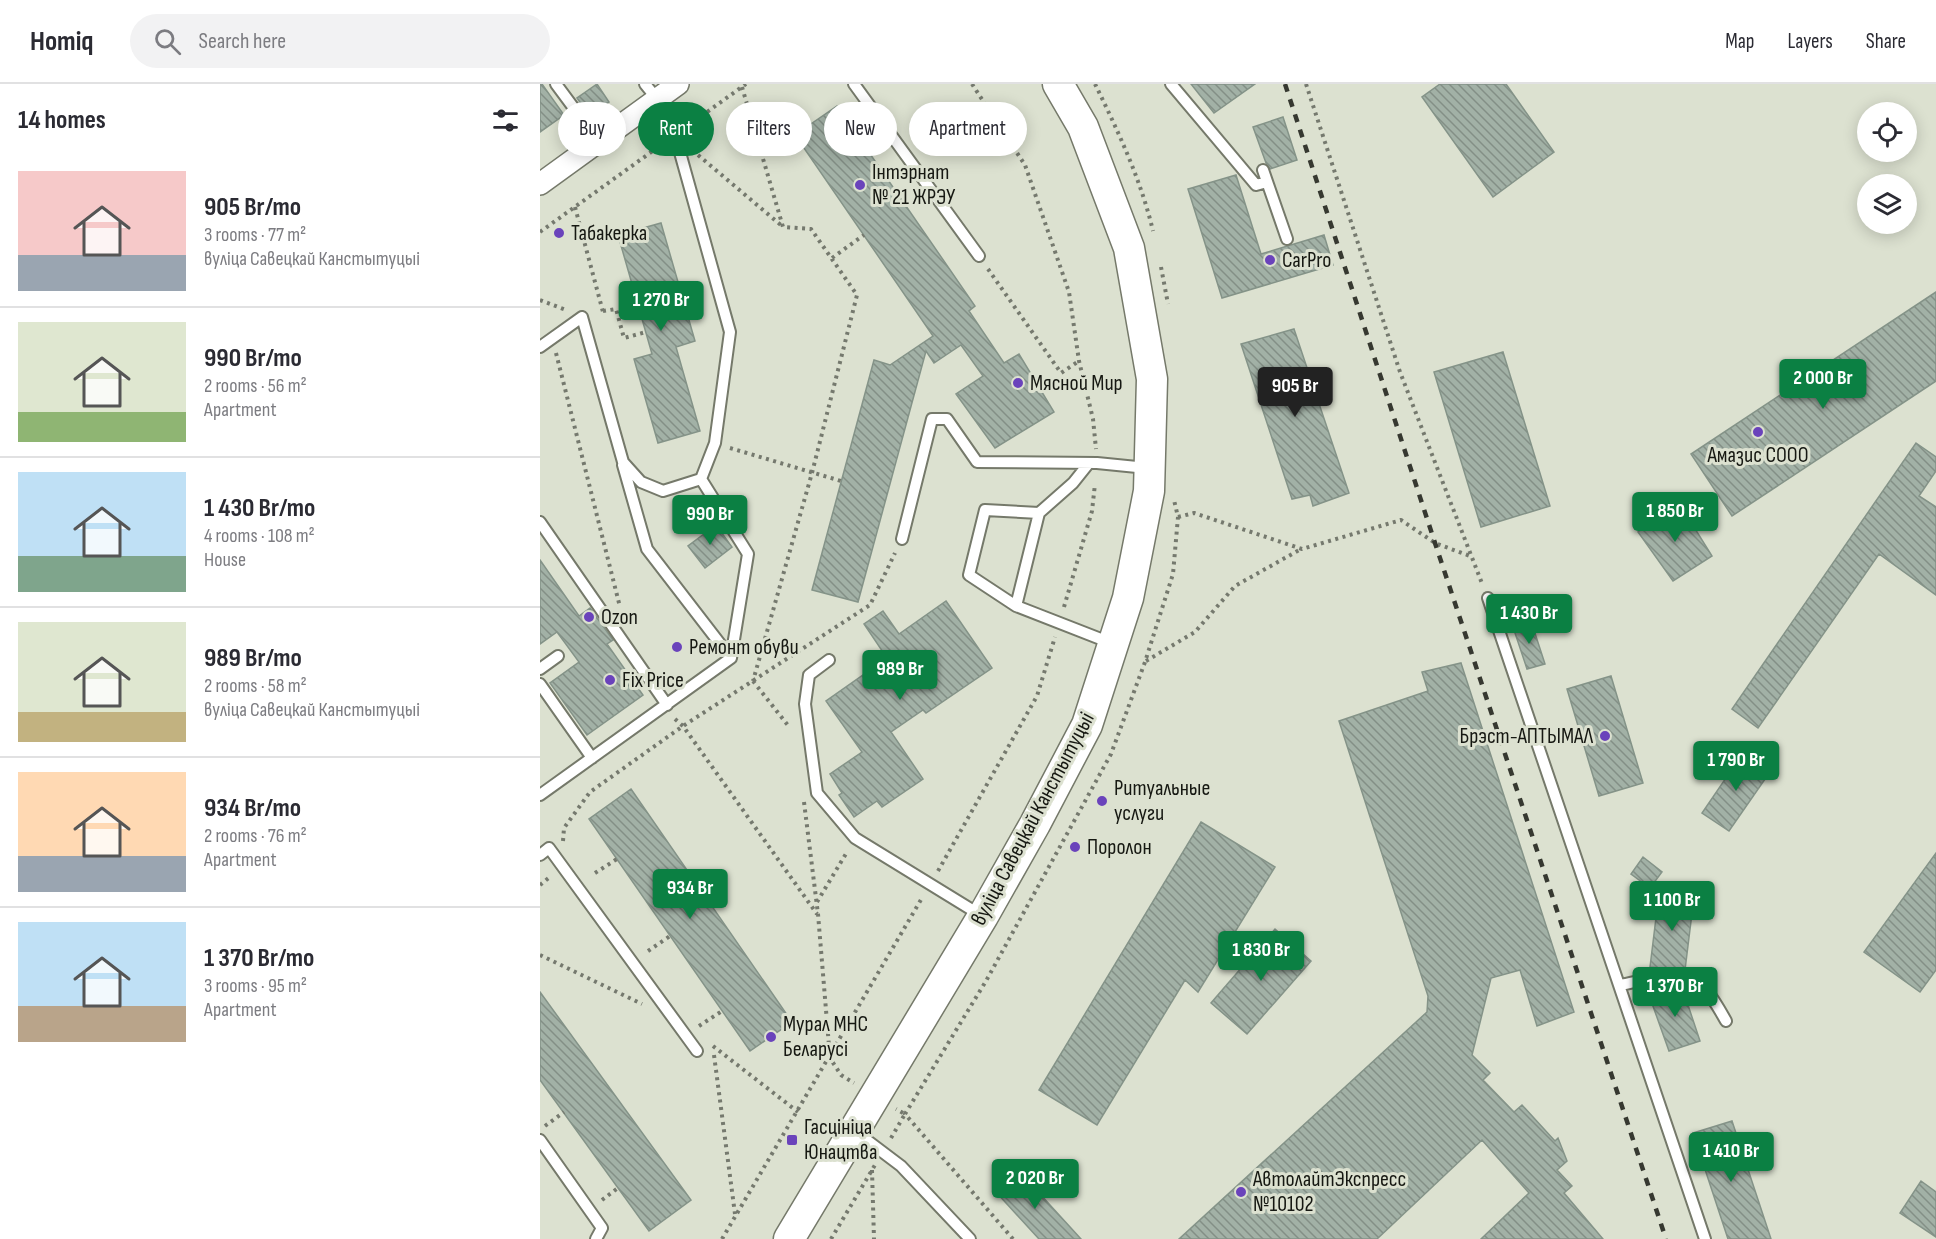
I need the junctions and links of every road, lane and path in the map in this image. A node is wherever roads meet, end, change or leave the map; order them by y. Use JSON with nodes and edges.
{"nodes":[{"id":1,"x":556,"y":84,"type":"edge"},
{"id":2,"x":855,"y":84,"type":"edge"},
{"id":3,"x":972,"y":84,"type":"edge"},
{"id":4,"x":1058,"y":84,"type":"edge"},
{"id":5,"x":1171,"y":84,"type":"edge"},
{"id":6,"x":1306,"y":84,"type":"edge"},
{"id":7,"x":744,"y":86,"type":"edge"},
{"id":8,"x":661,"y":91,"type":"edge"},
{"id":9,"x":569,"y":102,"type":"edge"},
{"id":10,"x":714,"y":107,"type":"edge"},
{"id":11,"x":626,"y":120,"type":"edge"},
{"id":12,"x":579,"y":156,"type":"edge"},
{"id":13,"x":646,"y":156,"type":"edge"},
{"id":14,"x":681,"y":156,"type":"edge"},
{"id":15,"x":700,"y":156,"type":"edge"},
{"id":16,"x":1263,"y":171,"type":"dead end"},
{"id":17,"x":1268,"y":182,"type":"junction"},
{"id":18,"x":540,"y":184,"type":"edge"},
{"id":19,"x":575,"y":207,"type":"junction"},
{"id":20,"x":783,"y":226,"type":"junction"},
{"id":21,"x":540,"y":232,"type":"edge"},
{"id":22,"x":864,"y":235,"type":"dead end"},
{"id":23,"x":1287,"y":239,"type":"dead end"},
{"id":24,"x":979,"y":256,"type":"joint"},
{"id":25,"x":832,"y":258,"type":"junction"},
{"id":26,"x":603,"y":312,"type":"junction"},
{"id":27,"x":582,"y":317,"type":"junction"},
{"id":28,"x":646,"y":333,"type":"dead end"},
{"id":29,"x":553,"y":338,"type":"junction"},
{"id":30,"x":540,"y":347,"type":"edge"},
{"id":31,"x":1079,"y":361,"type":"junction"},
{"id":32,"x":715,"y":443,"type":"junction"},
{"id":33,"x":622,"y":462,"type":"junction"},
{"id":34,"x":1093,"y":463,"type":"junction"},
{"id":35,"x":1150,"y":469,"type":"junction"},
{"id":36,"x":812,"y":473,"type":"junction"},
{"id":37,"x":701,"y":479,"type":"junction"},
{"id":38,"x":841,"y":481,"type":"dead end"},
{"id":39,"x":1039,"y":513,"type":"junction"},
{"id":40,"x":1178,"y":517,"type":"dead end"},
{"id":41,"x":540,"y":522,"type":"edge"},
{"id":42,"x":902,"y":539,"type":"joint"},
{"id":43,"x":1302,"y":549,"type":"junction"},
{"id":44,"x":1470,"y":556,"type":"junction"},
{"id":45,"x":1488,"y":598,"type":"joint"},
{"id":46,"x":1016,"y":606,"type":"junction"},
{"id":47,"x":1059,"y":624,"type":"junction"},
{"id":48,"x":623,"y":641,"type":"junction"},
{"id":49,"x":1114,"y":644,"type":"junction"},
{"id":50,"x":558,"y":656,"type":"dead end"},
{"id":51,"x":731,"y":658,"type":"junction"},
{"id":52,"x":829,"y":660,"type":"dead end"},
{"id":53,"x":1145,"y":662,"type":"dead end"},
{"id":54,"x":540,"y":669,"type":"edge"},
{"id":55,"x":753,"y":681,"type":"junction"},
{"id":56,"x":540,"y":684,"type":"edge"},
{"id":57,"x":665,"y":706,"type":"junction"},
{"id":58,"x":683,"y":726,"type":"junction"},
{"id":59,"x":796,"y":735,"type":"dead end"},
{"id":60,"x":592,"y":758,"type":"junction"},
{"id":61,"x":802,"y":791,"type":"dead end"},
{"id":62,"x":540,"y":795,"type":"edge"},
{"id":63,"x":855,"y":838,"type":"junction"},
{"id":64,"x":540,"y":855,"type":"edge"},
{"id":65,"x":617,"y":859,"type":"dead end"},
{"id":66,"x":562,"y":867,"type":"junction"},
{"id":67,"x":595,"y":873,"type":"dead end"},
{"id":68,"x":931,"y":884,"type":"junction"},
{"id":69,"x":540,"y":885,"type":"edge"},
{"id":70,"x":816,"y":904,"type":"junction"},
{"id":71,"x":818,"y":914,"type":"junction"},
{"id":72,"x":983,"y":916,"type":"junction"},
{"id":73,"x":670,"y":936,"type":"dead end"},
{"id":74,"x":648,"y":951,"type":"dead end"},
{"id":75,"x":540,"y":955,"type":"edge"},
{"id":76,"x":1620,"y":986,"type":"junction"},
{"id":77,"x":722,"y":1011,"type":"dead end"},
{"id":78,"x":1726,"y":1021,"type":"dead end"},
{"id":79,"x":678,"y":1026,"type":"junction"},
{"id":80,"x":699,"y":1026,"type":"dead end"},
{"id":81,"x":712,"y":1046,"type":"junction"},
{"id":82,"x":697,"y":1052,"type":"dead end"},
{"id":83,"x":830,"y":1058,"type":"junction"},
{"id":84,"x":846,"y":1078,"type":"dead end"},
{"id":85,"x":564,"y":1112,"type":"dead end"},
{"id":86,"x":798,"y":1112,"type":"junction"},
{"id":87,"x":905,"y":1114,"type":"dead end"},
{"id":88,"x":854,"y":1130,"type":"junction"},
{"id":89,"x":540,"y":1134,"type":"edge"},
{"id":90,"x":883,"y":1151,"type":"junction"},
{"id":91,"x":872,"y":1169,"type":"junction"},
{"id":92,"x":618,"y":1188,"type":"dead end"},
{"id":93,"x":594,"y":1206,"type":"dead end"},
{"id":94,"x":736,"y":1216,"type":"junction"},
{"id":95,"x":596,"y":1239,"type":"edge"},
{"id":96,"x":722,"y":1239,"type":"edge"},
{"id":97,"x":789,"y":1239,"type":"edge"},
{"id":98,"x":831,"y":1239,"type":"edge"},
{"id":99,"x":874,"y":1239,"type":"edge"},
{"id":100,"x":970,"y":1239,"type":"edge"},
{"id":101,"x":1013,"y":1239,"type":"edge"},
{"id":102,"x":1705,"y":1239,"type":"edge"}],
"edges":[{"from":1,"to":9,"type":"lane"},
{"from":2,"to":24,"type":"lane"},
{"from":3,"to":31,"type":"path"},
{"from":4,"to":35,"type":"main road","name":"вуліца Савецкай Канстытуцыі"},
{"from":5,"to":17,"type":"lane"},
{"from":6,"to":44,"type":"path"},
{"from":7,"to":10,"type":"path"},
{"from":7,"to":20,"type":"path"},
{"from":8,"to":11,"type":"street"},
{"from":12,"to":18,"type":"street"},
{"from":13,"to":19,"type":"path"},
{"from":14,"to":32,"type":"lane"},
{"from":15,"to":20,"type":"path"},
{"from":16,"to":17,"type":"lane"},
{"from":17,"to":23,"type":"lane"},
{"from":19,"to":21,"type":"path"},
{"from":19,"to":26,"type":"path"},
{"from":20,"to":25,"type":"path"},
{"from":22,"to":25,"type":"path"},
{"from":24,"to":31,"type":"path"},
{"from":25,"to":36,"type":"path"},
{"from":26,"to":27,"type":"path"},
{"from":26,"to":28,"type":"path"},
{"from":27,"to":29,"type":"lane"},
{"from":27,"to":33,"type":"lane"},
{"from":29,"to":30,"type":"lane"},
{"from":29,"to":48,"type":"path"},
{"from":31,"to":34,"type":"path"},
{"from":32,"to":36,"type":"path"},
{"from":32,"to":37,"type":"lane"},
{"from":33,"to":37,"type":"lane"},
{"from":33,"to":51,"type":"lane"},
{"from":34,"to":35,"type":"lane"},
{"from":34,"to":39,"type":"lane"},
{"from":34,"to":42,"type":"lane"},
{"from":34,"to":47,"type":"path"},
{"from":35,"to":49,"type":"main road","name":"вуліца Савецкай Канстытуцыі"},
{"from":36,"to":38,"type":"path"},
{"from":36,"to":55,"type":"path"},
{"from":37,"to":51,"type":"lane"},
{"from":39,"to":46,"type":"lane"},
{"from":39,"to":46,"type":"lane"},
{"from":40,"to":43,"type":"path"},
{"from":41,"to":48,"type":"lane"},
{"from":42,"to":55,"type":"path"},
{"from":43,"to":44,"type":"path"},
{"from":43,"to":53,"type":"path"},
{"from":44,"to":45,"type":"path"},
{"from":45,"to":76,"type":"lane"},
{"from":46,"to":47,"type":"lane"},
{"from":47,"to":49,"type":"lane"},
{"from":47,"to":68,"type":"path"},
{"from":48,"to":57,"type":"lane"},
{"from":49,"to":72,"type":"main road","name":"вуліца Савецкай Канстытуцыі"},
{"from":50,"to":54,"type":"lane"},
{"from":51,"to":57,"type":"lane"},
{"from":52,"to":63,"type":"lane"},
{"from":55,"to":58,"type":"path"},
{"from":55,"to":59,"type":"path"},
{"from":56,"to":60,"type":"lane"},
{"from":57,"to":58,"type":"path"},
{"from":57,"to":60,"type":"lane"},
{"from":58,"to":66,"type":"path"},
{"from":58,"to":71,"type":"path"},
{"from":60,"to":62,"type":"lane"},
{"from":61,"to":70,"type":"path"},
{"from":63,"to":68,"type":"lane"},
{"from":63,"to":70,"type":"path"},
{"from":64,"to":66,"type":"lane"},
{"from":65,"to":67,"type":"path"},
{"from":66,"to":69,"type":"path"},
{"from":66,"to":79,"type":"lane"},
{"from":68,"to":72,"type":"lane"},
{"from":68,"to":83,"type":"path"},
{"from":70,"to":71,"type":"path"},
{"from":71,"to":83,"type":"path"},
{"from":72,"to":88,"type":"main road","name":"вуліца Савецкай Канстытуцыі"},
{"from":73,"to":74,"type":"path"},
{"from":75,"to":79,"type":"path"},
{"from":76,"to":78,"type":"lane"},
{"from":76,"to":102,"type":"lane"},
{"from":77,"to":80,"type":"path"},
{"from":79,"to":81,"type":"path"},
{"from":79,"to":82,"type":"lane"},
{"from":81,"to":86,"type":"path"},
{"from":81,"to":94,"type":"path"},
{"from":83,"to":84,"type":"path"},
{"from":83,"to":86,"type":"path"},
{"from":85,"to":89,"type":"path"},
{"from":86,"to":94,"type":"path"},
{"from":87,"to":101,"type":"path"},
{"from":88,"to":90,"type":"lane"},
{"from":88,"to":97,"type":"main road","name":"вуліца Савецкай Канстытуцыі"},
{"from":89,"to":95,"type":"lane"},
{"from":90,"to":91,"type":"path"},
{"from":90,"to":100,"type":"lane"},
{"from":91,"to":98,"type":"path"},
{"from":91,"to":99,"type":"path"},
{"from":92,"to":93,"type":"path"},
{"from":94,"to":96,"type":"path"}]}
